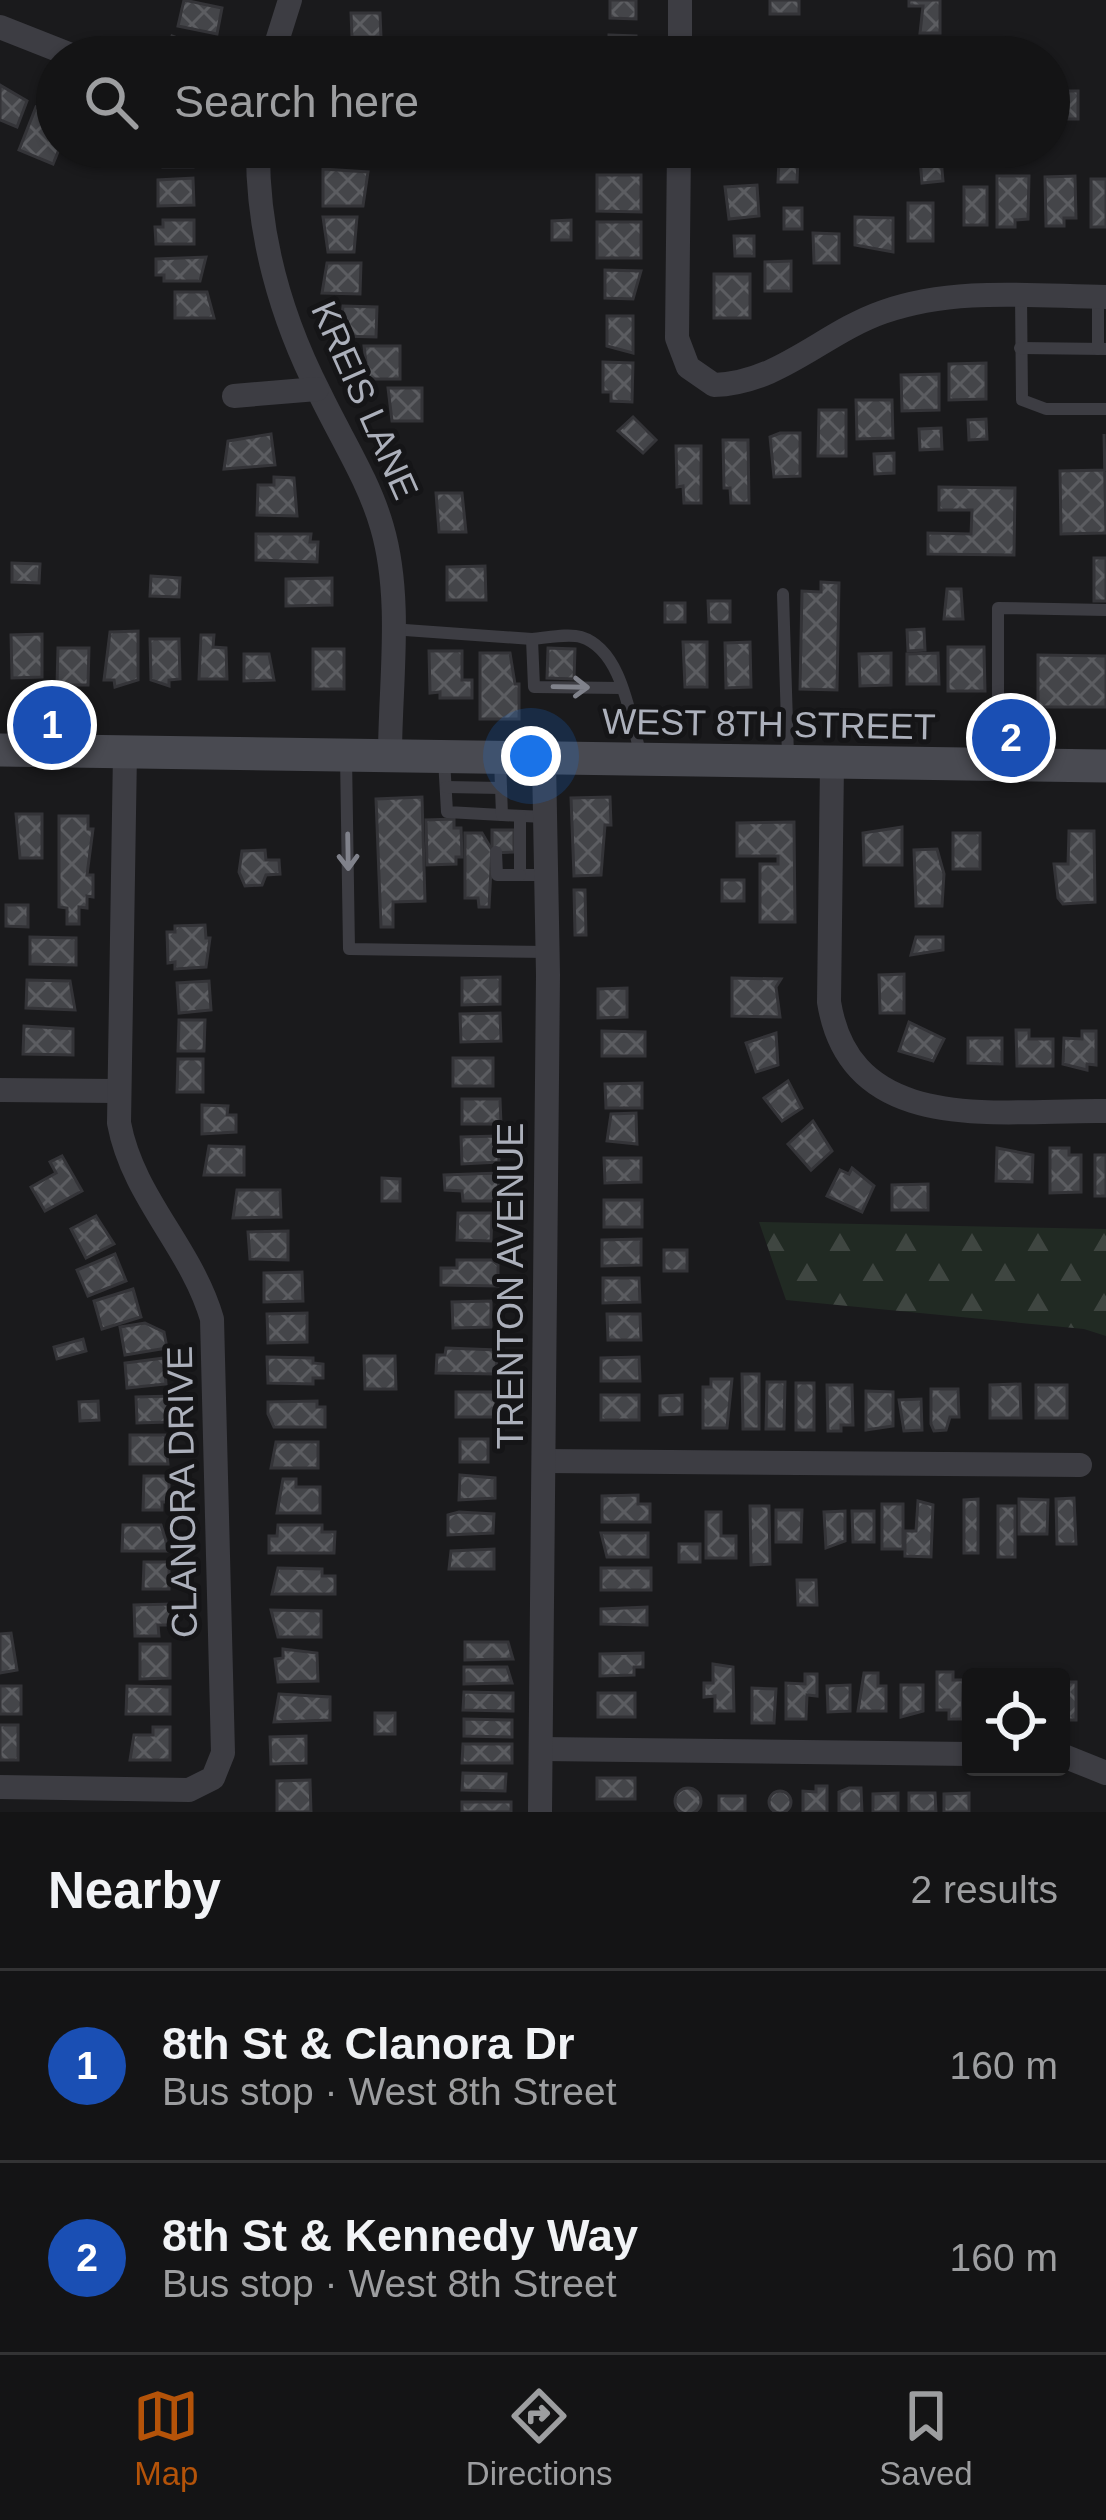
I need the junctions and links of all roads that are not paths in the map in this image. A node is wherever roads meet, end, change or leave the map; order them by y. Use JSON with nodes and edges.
{"nodes":[{"id":1,"x":290,"y":0,"type":"edge"},
{"id":2,"x":680,"y":0,"type":"edge"},
{"id":3,"x":0,"y":27,"type":"edge"},
{"id":4,"x":279,"y":36,"type":"edge"},
{"id":5,"x":680,"y":36,"type":"edge"},
{"id":6,"x":36,"y":41,"type":"edge"},
{"id":7,"x":259,"y":168,"type":"edge"},
{"id":8,"x":679,"y":168,"type":"edge"},
{"id":9,"x":1021,"y":296,"type":"junction"},
{"id":10,"x":1102,"y":297,"type":"edge"},
{"id":11,"x":1020,"y":349,"type":"junction"},
{"id":12,"x":1102,"y":349,"type":"edge"},
{"id":13,"x":316,"y":388,"type":"junction"},
{"id":14,"x":234,"y":396,"type":"dead end"},
{"id":15,"x":1106,"y":409,"type":"edge"},
{"id":16,"x":783,"y":595,"type":"dead end"},
{"id":17,"x":1106,"y":610,"type":"edge"},
{"id":18,"x":391,"y":629,"type":"junction"},
{"id":19,"x":532,"y":639,"type":"junction"},
{"id":20,"x":621,"y":688,"type":"junction"},
{"id":21,"x":0,"y":750,"type":"edge"},
{"id":22,"x":125,"y":752,"type":"junction"},
{"id":23,"x":346,"y":755,"type":"junction"},
{"id":24,"x":390,"y":756,"type":"junction"},
{"id":25,"x":544,"y":761,"type":"junction"},
{"id":26,"x":643,"y":762,"type":"junction"},
{"id":27,"x":788,"y":764,"type":"junction"},
{"id":28,"x":832,"y":764,"type":"junction"},
{"id":29,"x":998,"y":766,"type":"junction"},
{"id":30,"x":1106,"y":766,"type":"edge"},
{"id":31,"x":445,"y":772,"type":"junction"},
{"id":32,"x":501,"y":774,"type":"junction"},
{"id":33,"x":532,"y":816,"type":"junction"},
{"id":34,"x":497,"y":820,"type":"junction"},
{"id":35,"x":496,"y":852,"type":"dead end"},
{"id":36,"x":520,"y":874,"type":"junction"},
{"id":37,"x":546,"y":875,"type":"junction"},
{"id":38,"x":548,"y":952,"type":"junction"},
{"id":39,"x":0,"y":1090,"type":"edge"},
{"id":40,"x":116,"y":1091,"type":"junction"},
{"id":41,"x":1106,"y":1111,"type":"edge"},
{"id":42,"x":544,"y":1461,"type":"junction"},
{"id":43,"x":1081,"y":1465,"type":"dead end"},
{"id":44,"x":541,"y":1749,"type":"junction"},
{"id":45,"x":962,"y":1754,"type":"edge"},
{"id":46,"x":1070,"y":1759,"type":"edge"},
{"id":47,"x":1106,"y":1773,"type":"edge"},
{"id":48,"x":0,"y":1786,"type":"edge"},
{"id":49,"x":541,"y":1812,"type":"edge"}],
"edges":[{"from":1,"to":4,"type":"street"},
{"from":2,"to":5,"type":"street"},
{"from":3,"to":6,"type":"street"},
{"from":7,"to":13,"type":"street","name":"KREIS LANE"},
{"from":8,"to":9,"type":"street"},
{"from":9,"to":10,"type":"street"},
{"from":9,"to":11,"type":"lane"},
{"from":10,"to":12,"type":"lane"},
{"from":11,"to":12,"type":"lane"},
{"from":11,"to":15,"type":"lane"},
{"from":13,"to":14,"type":"street"},
{"from":13,"to":18,"type":"street","name":"KREIS LANE"},
{"from":16,"to":27,"type":"lane"},
{"from":17,"to":29,"type":"lane"},
{"from":18,"to":19,"type":"lane"},
{"from":18,"to":24,"type":"street","name":"KREIS LANE"},
{"from":19,"to":20,"type":"lane"},
{"from":19,"to":20,"type":"lane","one_way":true},
{"from":20,"to":26,"type":"lane"},
{"from":21,"to":22,"type":"street","name":"WEST 8TH STREET"},
{"from":22,"to":23,"type":"street","name":"WEST 8TH STREET"},
{"from":22,"to":40,"type":"street","name":"CLANORA DRIVE"},
{"from":23,"to":24,"type":"street","name":"WEST 8TH STREET"},
{"from":23,"to":38,"type":"lane","one_way":true},
{"from":24,"to":31,"type":"street","name":"WEST 8TH STREET"},
{"from":25,"to":26,"type":"street","name":"WEST 8TH STREET"},
{"from":25,"to":32,"type":"street","name":"WEST 8TH STREET"},
{"from":25,"to":33,"type":"street","name":"TRENTON AVENUE"},
{"from":26,"to":27,"type":"street","name":"WEST 8TH STREET"},
{"from":27,"to":28,"type":"street","name":"WEST 8TH STREET"},
{"from":28,"to":29,"type":"street","name":"WEST 8TH STREET"},
{"from":28,"to":41,"type":"street"},
{"from":29,"to":30,"type":"street","name":"WEST 8TH STREET"},
{"from":31,"to":32,"type":"street","name":"WEST 8TH STREET"},
{"from":31,"to":34,"type":"lane"},
{"from":32,"to":34,"type":"lane"},
{"from":33,"to":34,"type":"lane"},
{"from":33,"to":36,"type":"lane"},
{"from":33,"to":37,"type":"street","name":"TRENTON AVENUE"},
{"from":35,"to":36,"type":"lane"},
{"from":36,"to":37,"type":"lane"},
{"from":37,"to":38,"type":"street","name":"TRENTON AVENUE"},
{"from":38,"to":42,"type":"street","name":"TRENTON AVENUE"},
{"from":39,"to":40,"type":"street"},
{"from":40,"to":48,"type":"street","name":"CLANORA DRIVE"},
{"from":42,"to":43,"type":"street"},
{"from":42,"to":44,"type":"street","name":"TRENTON AVENUE"},
{"from":44,"to":45,"type":"street"},
{"from":44,"to":49,"type":"street","name":"TRENTON AVENUE"},
{"from":46,"to":47,"type":"street"}]}
